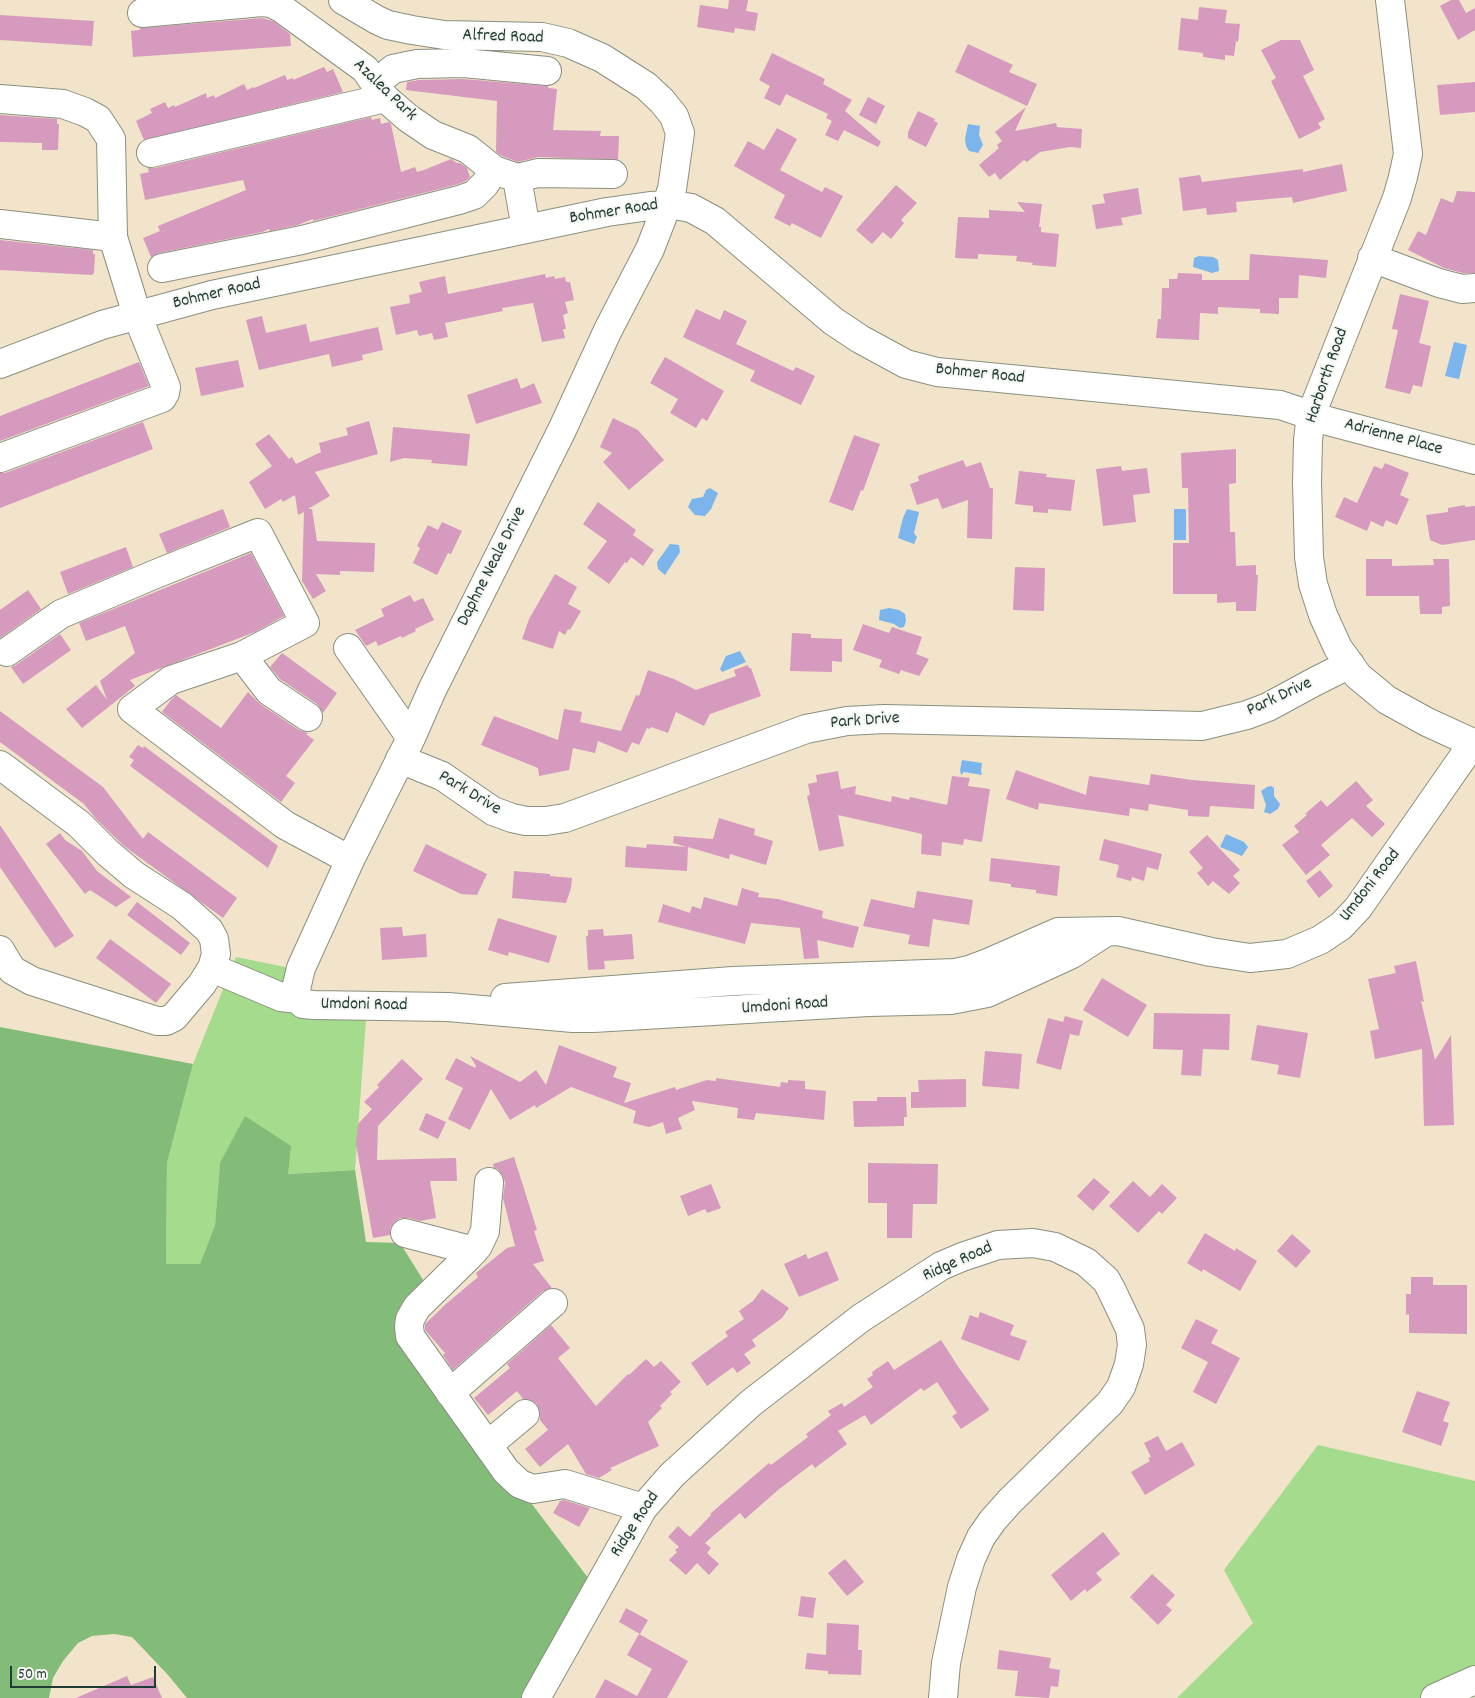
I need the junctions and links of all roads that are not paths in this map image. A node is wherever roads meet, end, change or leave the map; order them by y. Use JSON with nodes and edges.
{"nodes":[{"id":1,"x":343,"y":0,"type":"edge"},
{"id":2,"x":1390,"y":0,"type":"edge"},
{"id":3,"x":246,"y":1,"type":"edge"},
{"id":4,"x":142,"y":13,"type":"dead end"},
{"id":5,"x":547,"y":71,"type":"dead end"},
{"id":6,"x":380,"y":91,"type":"junction"},
{"id":7,"x":0,"y":99,"type":"edge"},
{"id":8,"x":151,"y":153,"type":"dead end"},
{"id":9,"x":613,"y":174,"type":"dead end"},
{"id":10,"x":510,"y":180,"type":"junction"},
{"id":11,"x":666,"y":205,"type":"junction"},
{"id":12,"x":0,"y":224,"type":"edge"},
{"id":13,"x":526,"y":229,"type":"junction"},
{"id":14,"x":113,"y":237,"type":"junction"},
{"id":15,"x":1372,"y":258,"type":"junction"},
{"id":16,"x":162,"y":268,"type":"dead end"},
{"id":17,"x":1475,"y":288,"type":"edge"},
{"id":18,"x":137,"y":314,"type":"junction"},
{"id":19,"x":0,"y":364,"type":"edge"},
{"id":20,"x":1311,"y":415,"type":"junction"},
{"id":21,"x":0,"y":458,"type":"edge"},
{"id":22,"x":1475,"y":460,"type":"edge"},
{"id":23,"x":348,"y":648,"type":"dead end"},
{"id":24,"x":7,"y":652,"type":"dead end"},
{"id":25,"x":242,"y":656,"type":"junction"},
{"id":26,"x":1350,"y":664,"type":"junction"},
{"id":27,"x":308,"y":717,"type":"dead end"},
{"id":28,"x":1474,"y":743,"type":"edge"},
{"id":29,"x":406,"y":748,"type":"junction"},
{"id":30,"x":0,"y":765,"type":"edge"},
{"id":31,"x":350,"y":860,"type":"junction"},
{"id":32,"x":318,"y":928,"type":"joint"},
{"id":33,"x":0,"y":950,"type":"edge"},
{"id":34,"x":212,"y":968,"type":"junction"},
{"id":35,"x":298,"y":998,"type":"junction"},
{"id":36,"x":488,"y":1182,"type":"dead end"},
{"id":37,"x":405,"y":1233,"type":"dead end"},
{"id":38,"x":474,"y":1251,"type":"junction"},
{"id":39,"x":553,"y":1303,"type":"dead end"},
{"id":40,"x":450,"y":1392,"type":"junction"},
{"id":41,"x":525,"y":1414,"type":"dead end"},
{"id":42,"x":488,"y":1445,"type":"junction"},
{"id":43,"x":643,"y":1508,"type":"junction"},
{"id":44,"x":1475,"y":1680,"type":"edge"},
{"id":45,"x":536,"y":1698,"type":"edge"},
{"id":46,"x":943,"y":1698,"type":"edge"},
{"id":47,"x":1435,"y":1698,"type":"edge"}],
"edges":[{"from":1,"to":11,"type":"street","name":"Alfred Road"},
{"from":2,"to":15,"type":"street","name":"Harborth Road"},
{"from":3,"to":4,"type":"street","name":"Azalea Park"},
{"from":3,"to":6,"type":"street","name":"Azalea Park"},
{"from":5,"to":6,"type":"street"},
{"from":6,"to":8,"type":"street"},
{"from":6,"to":10,"type":"street","name":"Azalea Park"},
{"from":7,"to":14,"type":"street"},
{"from":9,"to":10,"type":"street"},
{"from":10,"to":13,"type":"street"},
{"from":10,"to":16,"type":"street"},
{"from":11,"to":13,"type":"street","name":"Bohmer Road"},
{"from":11,"to":20,"type":"street","name":"Bohmer Road"},
{"from":11,"to":29,"type":"street","name":"Daphne Neale Drive"},
{"from":12,"to":14,"type":"street"},
{"from":13,"to":18,"type":"street","name":"Bohmer Road"},
{"from":14,"to":18,"type":"street"},
{"from":15,"to":17,"type":"street"},
{"from":15,"to":20,"type":"street","name":"Harborth Road"},
{"from":18,"to":19,"type":"street","name":"Bohmer Road"},
{"from":18,"to":21,"type":"street"},
{"from":20,"to":22,"type":"street","name":"Adrienne Place"},
{"from":20,"to":26,"type":"street","name":"Harborth Road"},
{"from":23,"to":29,"type":"street"},
{"from":24,"to":25,"type":"street"},
{"from":25,"to":27,"type":"street"},
{"from":25,"to":31,"type":"street"},
{"from":26,"to":28,"type":"street","name":"Harborth Road"},
{"from":26,"to":29,"type":"street","name":"Park Drive"},
{"from":28,"to":35,"type":"street","name":"Umdoni Road"},
{"from":29,"to":31,"type":"street","name":"Daphne Neale Drive"},
{"from":30,"to":34,"type":"street"},
{"from":31,"to":32,"type":"street","name":"Daphne Neale Drive"},
{"from":32,"to":35,"type":"street","name":"Umdoni Road"},
{"from":33,"to":34,"type":"street"},
{"from":34,"to":35,"type":"street"},
{"from":36,"to":38,"type":"street"},
{"from":37,"to":38,"type":"street"},
{"from":38,"to":40,"type":"street"},
{"from":39,"to":40,"type":"street"},
{"from":40,"to":42,"type":"street"},
{"from":41,"to":42,"type":"street"},
{"from":42,"to":43,"type":"street"},
{"from":43,"to":45,"type":"street","name":"Ridge Road"},
{"from":43,"to":46,"type":"street","name":"Ridge Road"},
{"from":44,"to":47,"type":"street"}]}
